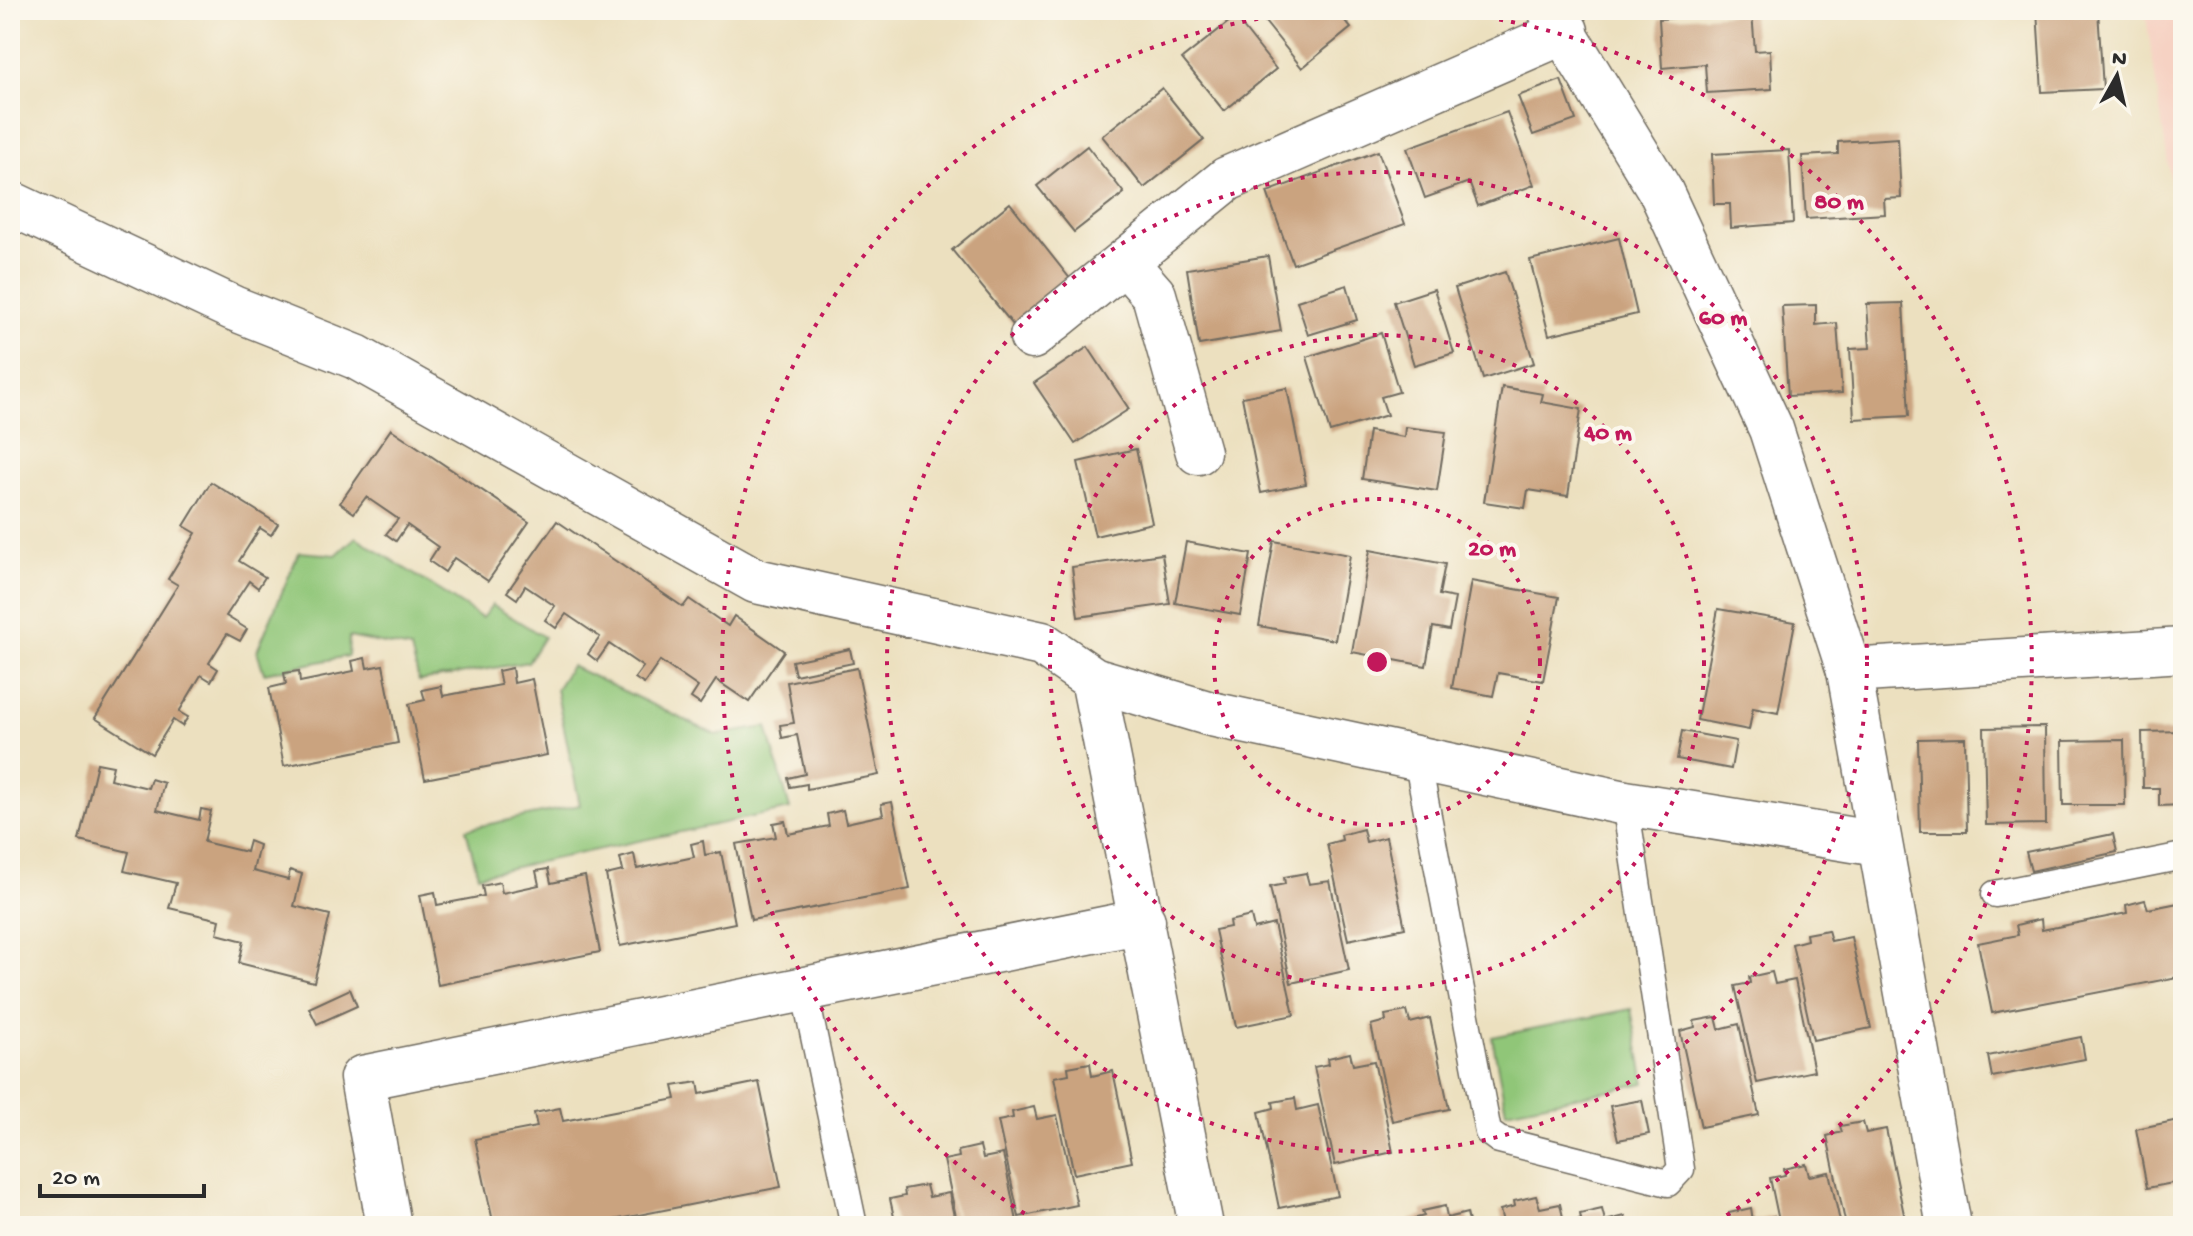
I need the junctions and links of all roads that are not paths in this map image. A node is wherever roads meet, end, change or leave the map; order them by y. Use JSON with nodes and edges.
{"nodes":[{"id":1,"x":1558,"y":20,"type":"edge"},
{"id":2,"x":10,"y":203,"type":"edge"},
{"id":3,"x":1125,"y":262,"type":"junction"},
{"id":4,"x":1032,"y":337,"type":"dead end"},
{"id":5,"x":1198,"y":452,"type":"dead end"},
{"id":6,"x":2183,"y":650,"type":"edge"},
{"id":7,"x":1849,"y":671,"type":"junction"},
{"id":8,"x":1093,"y":679,"type":"junction"},
{"id":9,"x":1417,"y":758,"type":"junction"},
{"id":10,"x":1625,"y":803,"type":"junction"},
{"id":11,"x":1878,"y":844,"type":"junction"},
{"id":12,"x":2183,"y":856,"type":"edge"},
{"id":13,"x":1995,"y":894,"type":"dead end"},
{"id":14,"x":1143,"y":921,"type":"junction"},
{"id":15,"x":804,"y":989,"type":"junction"},
{"id":16,"x":389,"y":1226,"type":"edge"},
{"id":17,"x":854,"y":1226,"type":"edge"},
{"id":18,"x":1201,"y":1226,"type":"edge"},
{"id":19,"x":1949,"y":1226,"type":"edge"}],
"edges":[{"from":1,"to":3,"type":"street"},
{"from":1,"to":7,"type":"street"},
{"from":2,"to":8,"type":"street"},
{"from":3,"to":4,"type":"street"},
{"from":3,"to":5,"type":"street"},
{"from":6,"to":7,"type":"street"},
{"from":7,"to":11,"type":"street"},
{"from":8,"to":9,"type":"street"},
{"from":8,"to":14,"type":"street"},
{"from":9,"to":10,"type":"street"},
{"from":9,"to":10,"type":"lane"},
{"from":10,"to":11,"type":"street"},
{"from":11,"to":19,"type":"street"},
{"from":12,"to":13,"type":"lane"},
{"from":14,"to":15,"type":"street"},
{"from":14,"to":18,"type":"street"},
{"from":15,"to":16,"type":"street"},
{"from":15,"to":17,"type":"lane"}]}
